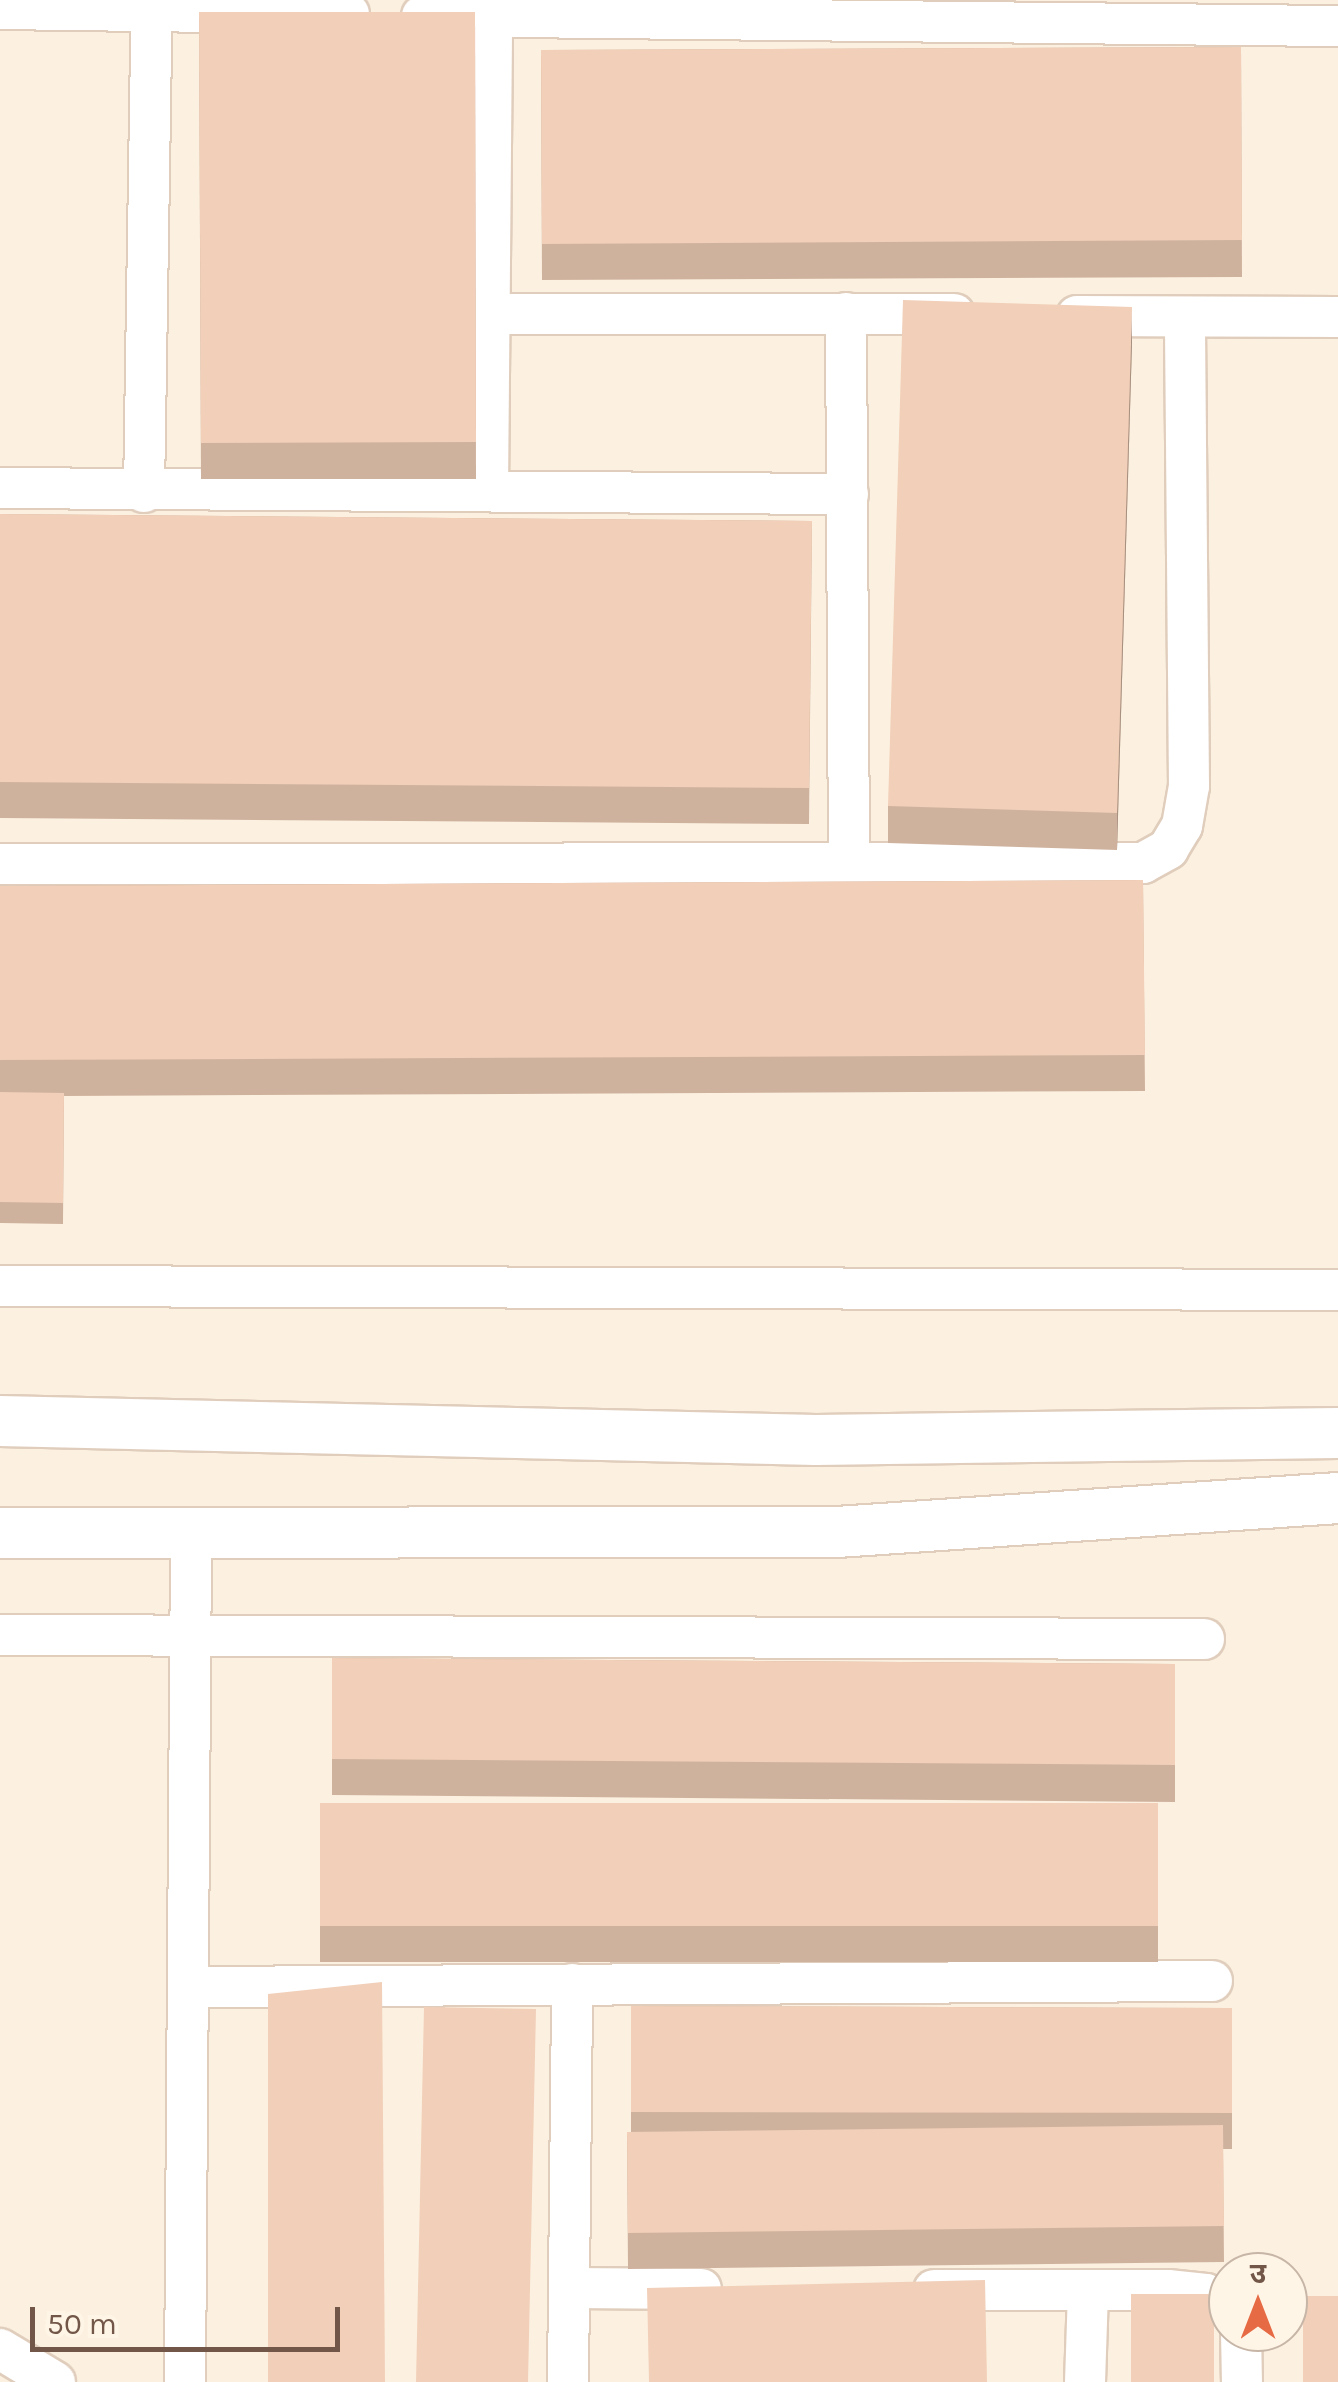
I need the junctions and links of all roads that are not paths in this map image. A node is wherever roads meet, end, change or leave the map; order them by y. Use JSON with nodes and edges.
{"nodes":[{"id":1,"x":152,"y":4,"type":"edge"},
{"id":2,"x":0,"y":9,"type":"edge"},
{"id":3,"x":492,"y":19,"type":"junction"},
{"id":4,"x":1338,"y":26,"type":"edge"},
{"id":5,"x":846,"y":313,"type":"junction"},
{"id":6,"x":494,"y":314,"type":"junction"},
{"id":7,"x":986,"y":315,"type":"edge"},
{"id":8,"x":1045,"y":316,"type":"edge"},
{"id":9,"x":1338,"y":317,"type":"edge"},
{"id":10,"x":1185,"y":318,"type":"junction"},
{"id":11,"x":0,"y":488,"type":"edge"},
{"id":12,"x":488,"y":491,"type":"junction"},
{"id":13,"x":144,"y":492,"type":"junction"},
{"id":14,"x":848,"y":494,"type":"junction"},
{"id":15,"x":0,"y":864,"type":"edge"},
{"id":16,"x":849,"y":865,"type":"junction"},
{"id":17,"x":0,"y":1286,"type":"edge"},
{"id":18,"x":1338,"y":1290,"type":"edge"},
{"id":19,"x":0,"y":1421,"type":"edge"},
{"id":20,"x":1338,"y":1433,"type":"edge"},
{"id":21,"x":1338,"y":1498,"type":"edge"},
{"id":22,"x":0,"y":1533,"type":"edge"},
{"id":23,"x":191,"y":1535,"type":"junction"},
{"id":24,"x":0,"y":1635,"type":"edge"},
{"id":25,"x":189,"y":1639,"type":"junction"},
{"id":26,"x":1204,"y":1639,"type":"dead end"},
{"id":27,"x":1212,"y":1981,"type":"dead end"},
{"id":28,"x":572,"y":1984,"type":"junction"},
{"id":29,"x":192,"y":1987,"type":"junction"},
{"id":30,"x":570,"y":2288,"type":"junction"},
{"id":31,"x":749,"y":2289,"type":"edge"},
{"id":32,"x":888,"y":2290,"type":"edge"},
{"id":33,"x":1088,"y":2292,"type":"junction"},
{"id":34,"x":1208,"y":2300,"type":"edge"},
{"id":35,"x":0,"y":2349,"type":"edge"},
{"id":36,"x":1241,"y":2352,"type":"edge"},
{"id":37,"x":56,"y":2382,"type":"edge"},
{"id":38,"x":186,"y":2382,"type":"edge"},
{"id":39,"x":568,"y":2382,"type":"edge"},
{"id":40,"x":1086,"y":2382,"type":"edge"},
{"id":41,"x":1242,"y":2382,"type":"edge"}],
"edges":[{"from":1,"to":2,"type":"street"},
{"from":1,"to":3,"type":"street"},
{"from":1,"to":13,"type":"street"},
{"from":3,"to":4,"type":"street"},
{"from":3,"to":6,"type":"street"},
{"from":5,"to":6,"type":"street"},
{"from":5,"to":7,"type":"street"},
{"from":5,"to":14,"type":"street"},
{"from":6,"to":12,"type":"street"},
{"from":8,"to":10,"type":"street"},
{"from":9,"to":10,"type":"street"},
{"from":10,"to":16,"type":"street"},
{"from":11,"to":13,"type":"street"},
{"from":12,"to":13,"type":"street"},
{"from":12,"to":14,"type":"street"},
{"from":14,"to":16,"type":"street"},
{"from":15,"to":16,"type":"street"},
{"from":17,"to":18,"type":"street"},
{"from":19,"to":20,"type":"street"},
{"from":21,"to":23,"type":"street"},
{"from":22,"to":23,"type":"street"},
{"from":23,"to":25,"type":"street"},
{"from":24,"to":25,"type":"street"},
{"from":25,"to":26,"type":"street"},
{"from":25,"to":29,"type":"street"},
{"from":27,"to":28,"type":"street"},
{"from":28,"to":29,"type":"street"},
{"from":28,"to":30,"type":"street"},
{"from":29,"to":38,"type":"street"},
{"from":30,"to":31,"type":"street"},
{"from":30,"to":39,"type":"street"},
{"from":32,"to":33,"type":"street"},
{"from":33,"to":34,"type":"street"},
{"from":33,"to":40,"type":"street"},
{"from":35,"to":37,"type":"street"},
{"from":36,"to":41,"type":"street"}]}
